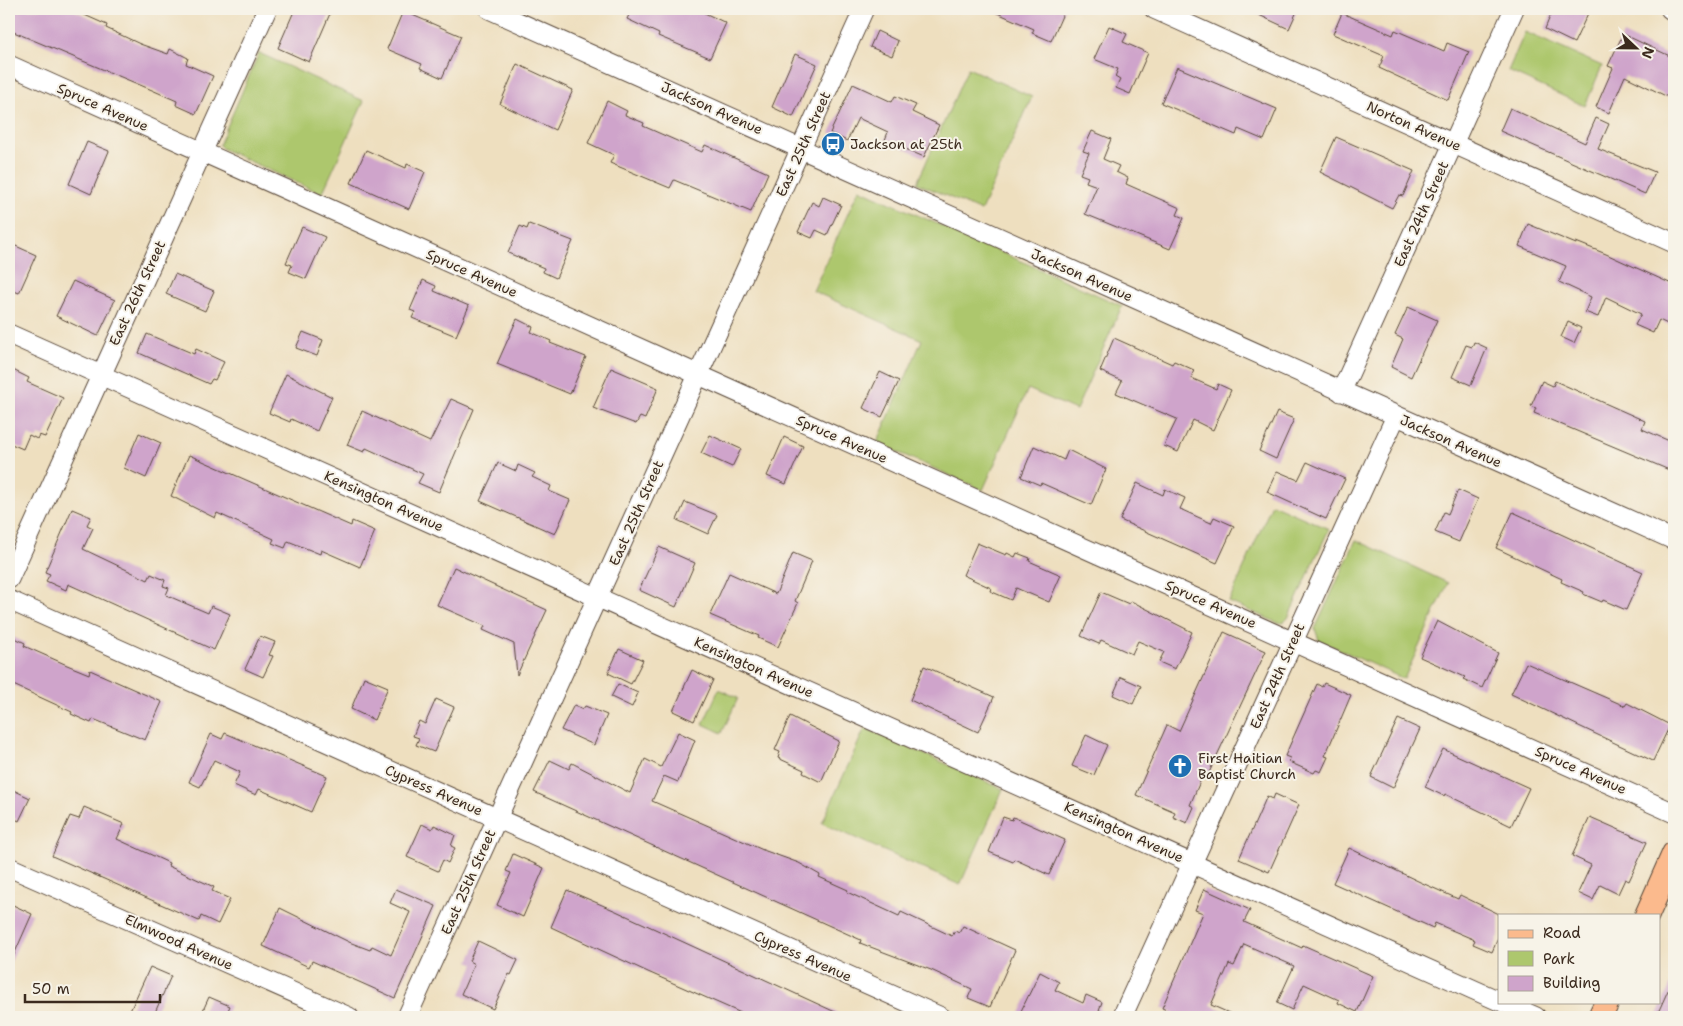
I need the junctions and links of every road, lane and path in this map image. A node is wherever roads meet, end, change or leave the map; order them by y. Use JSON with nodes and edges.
{"nodes":[{"id":1,"x":268,"y":9,"type":"edge"},
{"id":2,"x":489,"y":9,"type":"edge"},
{"id":3,"x":864,"y":9,"type":"edge"},
{"id":4,"x":1154,"y":9,"type":"edge"},
{"id":5,"x":1514,"y":9,"type":"edge"},
{"id":6,"x":1670,"y":9,"type":"edge"},
{"id":7,"x":1674,"y":11,"type":"edge"},
{"id":8,"x":9,"y":66,"type":"edge"},
{"id":9,"x":1453,"y":143,"type":"junction"},
{"id":10,"x":802,"y":148,"type":"junction"},
{"id":11,"x":202,"y":151,"type":"junction"},
{"id":12,"x":1674,"y":242,"type":"edge"},
{"id":13,"x":9,"y":334,"type":"edge"},
{"id":14,"x":100,"y":375,"type":"junction"},
{"id":15,"x":699,"y":375,"type":"junction"},
{"id":16,"x":1341,"y":392,"type":"junction"},
{"id":17,"x":1396,"y":416,"type":"junction"},
{"id":18,"x":1674,"y":540,"type":"edge"},
{"id":19,"x":9,"y":579,"type":"edge"},
{"id":20,"x":599,"y":597,"type":"junction"},
{"id":21,"x":9,"y":600,"type":"edge"},
{"id":22,"x":1293,"y":640,"type":"junction"},
{"id":23,"x":1674,"y":813,"type":"edge"},
{"id":24,"x":496,"y":818,"type":"junction"},
{"id":25,"x":1674,"y":854,"type":"edge"},
{"id":26,"x":1192,"y":863,"type":"junction"},
{"id":27,"x":9,"y":867,"type":"edge"},
{"id":28,"x":1647,"y":914,"type":"edge"},
{"id":29,"x":1498,"y":1001,"type":"edge"},
{"id":30,"x":1507,"y":1004,"type":"edge"},
{"id":31,"x":1606,"y":1004,"type":"edge"},
{"id":32,"x":349,"y":1017,"type":"edge"},
{"id":33,"x":407,"y":1017,"type":"edge"},
{"id":34,"x":941,"y":1017,"type":"edge"},
{"id":35,"x":1122,"y":1017,"type":"edge"},
{"id":36,"x":1536,"y":1017,"type":"edge"},
{"id":37,"x":1600,"y":1017,"type":"edge"}],
"edges":[{"from":1,"to":11,"type":"street","name":"East 26th Street"},
{"from":2,"to":10,"type":"street","name":"Jackson Avenue"},
{"from":3,"to":10,"type":"street","name":"East 25th Street"},
{"from":4,"to":9,"type":"street","name":"Norton Avenue"},
{"from":5,"to":9,"type":"street","name":"East 24th Street"},
{"from":6,"to":7,"type":"street"},
{"from":8,"to":11,"type":"street","name":"Spruce Avenue"},
{"from":9,"to":12,"type":"street","name":"Norton Avenue"},
{"from":9,"to":16,"type":"street","name":"East 24th Street"},
{"from":10,"to":15,"type":"street","name":"East 25th Street"},
{"from":10,"to":16,"type":"street","name":"Jackson Avenue"},
{"from":11,"to":14,"type":"street","name":"East 26th Street"},
{"from":11,"to":15,"type":"street","name":"Spruce Avenue"},
{"from":13,"to":14,"type":"street","name":"Kensington Avenue"},
{"from":14,"to":19,"type":"street","name":"East 26th Street"},
{"from":14,"to":20,"type":"street","name":"Kensington Avenue"},
{"from":15,"to":20,"type":"street","name":"East 25th Street"},
{"from":15,"to":22,"type":"street","name":"Spruce Avenue"},
{"from":16,"to":17,"type":"street","name":"Jackson Avenue"},
{"from":17,"to":18,"type":"street","name":"Jackson Avenue"},
{"from":17,"to":22,"type":"street","name":"East 24th Street"},
{"from":20,"to":24,"type":"street","name":"East 25th Street"},
{"from":20,"to":26,"type":"street","name":"Kensington Avenue"},
{"from":21,"to":24,"type":"street","name":"Cypress Avenue"},
{"from":22,"to":23,"type":"street","name":"Spruce Avenue"},
{"from":22,"to":26,"type":"street","name":"East 24th Street"},
{"from":24,"to":33,"type":"street","name":"East 25th Street"},
{"from":24,"to":34,"type":"street","name":"Cypress Avenue"},
{"from":25,"to":28,"type":"main road"},
{"from":26,"to":29,"type":"street","name":"Kensington Avenue"},
{"from":26,"to":35,"type":"street","name":"East 24th Street"},
{"from":27,"to":32,"type":"street","name":"Elmwood Avenue"},
{"from":30,"to":36,"type":"street"},
{"from":31,"to":37,"type":"main road"}]}
